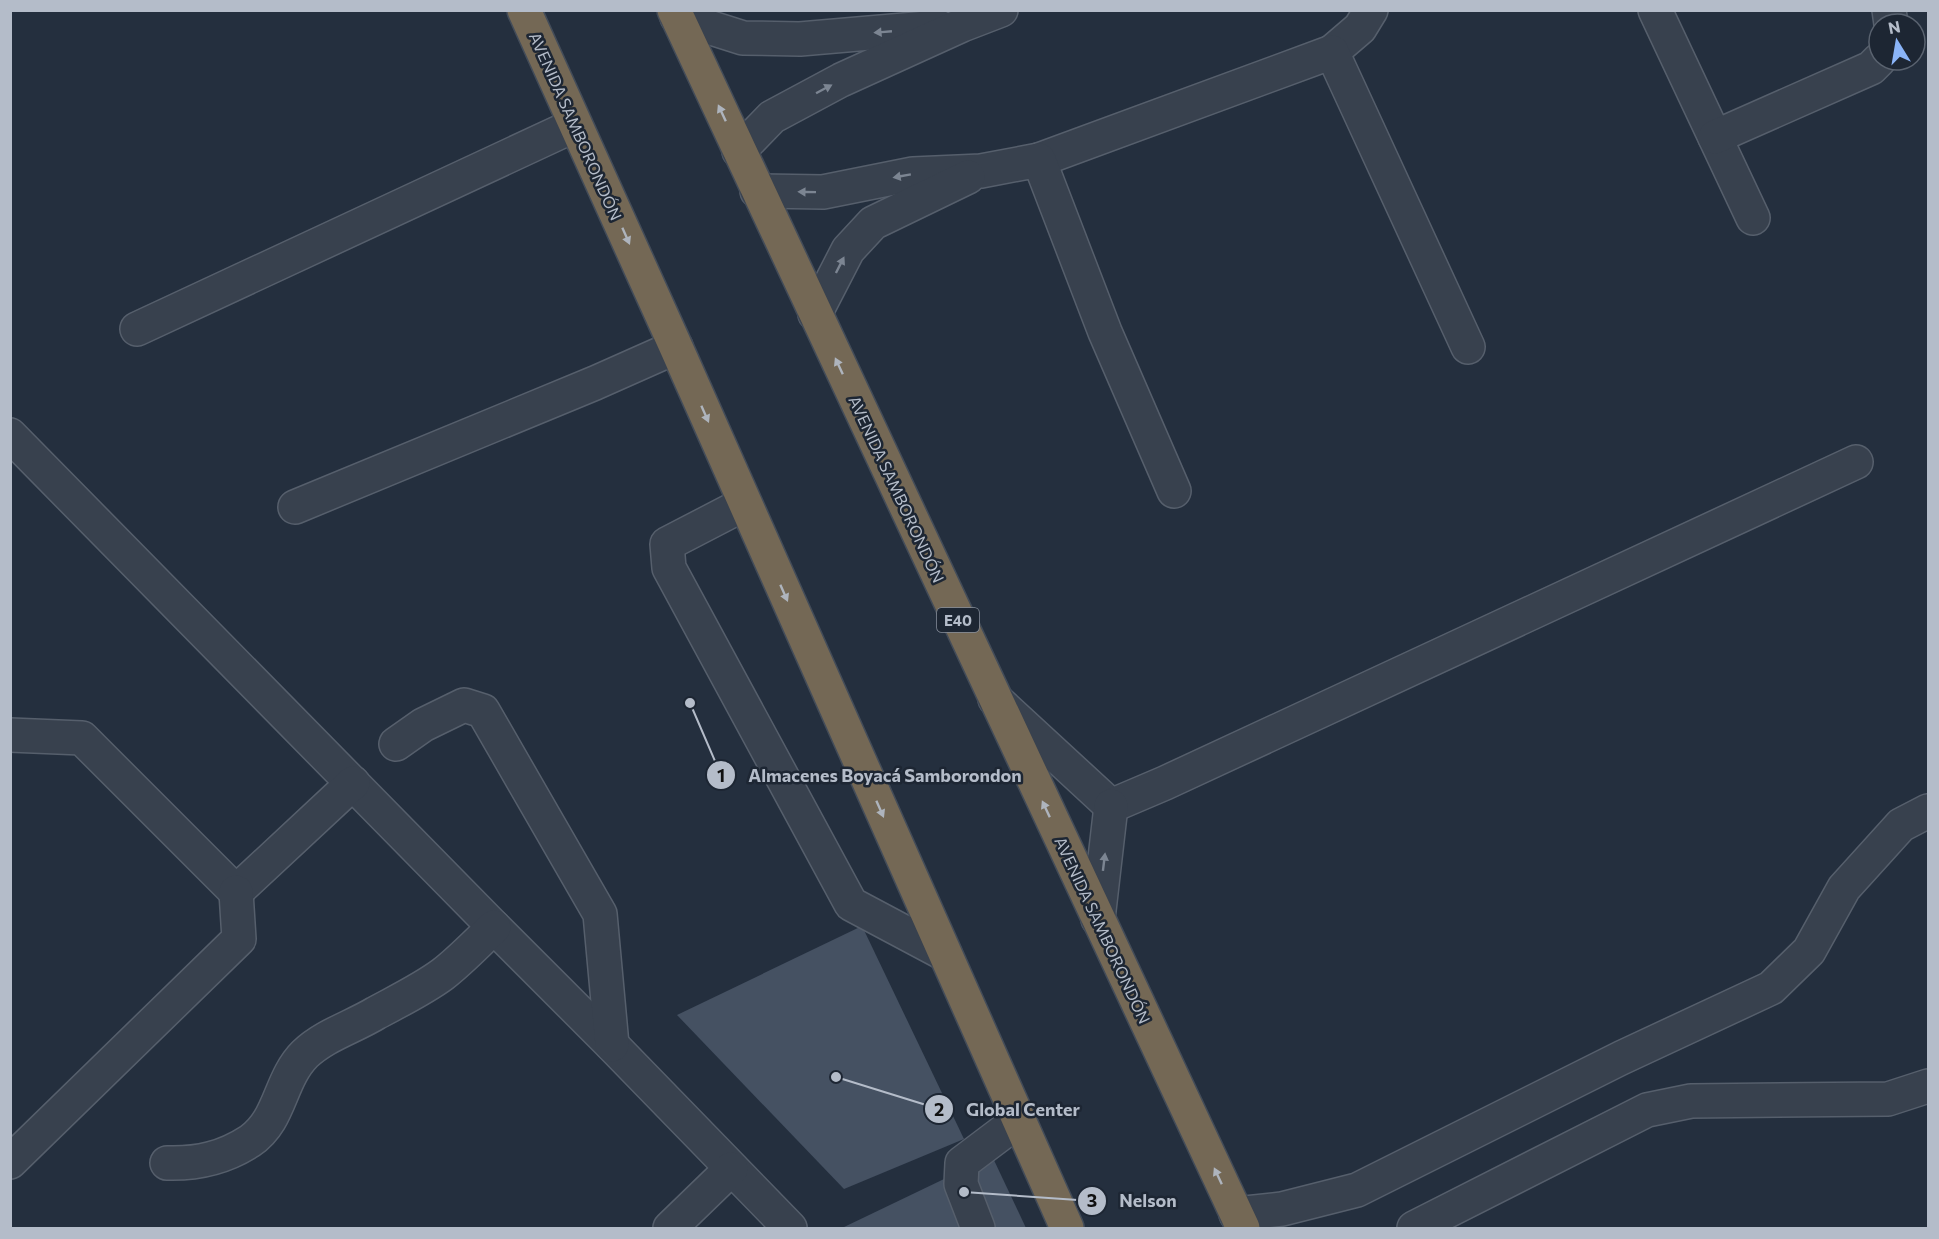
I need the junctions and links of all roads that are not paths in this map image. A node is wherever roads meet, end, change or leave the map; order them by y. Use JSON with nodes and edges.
{"nodes":[{"id":1,"x":524,"y":10,"type":"edge"},
{"id":2,"x":1001,"y":10,"type":"edge"},
{"id":3,"x":1371,"y":10,"type":"edge"},
{"id":4,"x":1655,"y":10,"type":"edge"},
{"id":5,"x":670,"y":13,"type":"edge"},
{"id":6,"x":962,"y":26,"type":"junction"},
{"id":7,"x":1332,"y":52,"type":"junction"},
{"id":8,"x":1867,"y":70,"type":"edge"},
{"id":9,"x":575,"y":125,"type":"junction"},
{"id":10,"x":1715,"y":137,"type":"junction"},
{"id":11,"x":739,"y":151,"type":"junction"},
{"id":12,"x":1039,"y":160,"type":"junction"},
{"id":13,"x":981,"y":171,"type":"junction"},
{"id":14,"x":758,"y":191,"type":"junction"},
{"id":15,"x":1753,"y":218,"type":"dead end"},
{"id":16,"x":815,"y":314,"type":"junction"},
{"id":17,"x":137,"y":329,"type":"dead end"},
{"id":18,"x":1468,"y":346,"type":"dead end"},
{"id":19,"x":676,"y":347,"type":"junction"},
{"id":20,"x":10,"y":435,"type":"edge"},
{"id":21,"x":1856,"y":462,"type":"dead end"},
{"id":22,"x":1174,"y":491,"type":"dead end"},
{"id":23,"x":744,"y":504,"type":"junction"},
{"id":24,"x":295,"y":507,"type":"dead end"},
{"id":25,"x":995,"y":699,"type":"junction"},
{"id":26,"x":10,"y":735,"type":"edge"},
{"id":27,"x":396,"y":744,"type":"dead end"},
{"id":28,"x":353,"y":783,"type":"junction"},
{"id":29,"x":1111,"y":806,"type":"junction"},
{"id":30,"x":1929,"y":811,"type":"edge"},
{"id":31,"x":236,"y":892,"type":"junction"},
{"id":32,"x":1098,"y":919,"type":"junction"},
{"id":33,"x":494,"y":927,"type":"junction"},
{"id":34,"x":945,"y":954,"type":"junction"},
{"id":35,"x":612,"y":1045,"type":"junction"},
{"id":36,"x":1929,"y":1086,"type":"edge"},
{"id":37,"x":1019,"y":1120,"type":"junction"},
{"id":38,"x":10,"y":1162,"type":"edge"},
{"id":39,"x":167,"y":1163,"type":"dead end"},
{"id":40,"x":731,"y":1168,"type":"junction"},
{"id":41,"x":1288,"y":1219,"type":"edge"},
{"id":42,"x":1240,"y":1221,"type":"edge"},
{"id":43,"x":670,"y":1228,"type":"edge"},
{"id":44,"x":790,"y":1228,"type":"edge"},
{"id":45,"x":978,"y":1228,"type":"edge"},
{"id":46,"x":1067,"y":1228,"type":"edge"},
{"id":47,"x":1414,"y":1228,"type":"edge"}],
"edges":[{"from":1,"to":9,"type":"highway","name":"AVENIDA SAMBORONDÓN"},
{"from":2,"to":6,"type":"street"},
{"from":3,"to":7,"type":"street"},
{"from":4,"to":10,"type":"street"},
{"from":6,"to":5,"type":"street","one_way":true},
{"from":11,"to":5,"type":"highway","name":"AVENIDA SAMBORONDÓN","number":"E40","one_way":true},
{"from":11,"to":6,"type":"street","one_way":true},
{"from":7,"to":12,"type":"street"},
{"from":7,"to":18,"type":"street"},
{"from":8,"to":10,"type":"street"},
{"from":9,"to":17,"type":"street"},
{"from":9,"to":19,"type":"highway","name":"AVENIDA SAMBORONDÓN","one_way":true},
{"from":10,"to":15,"type":"street"},
{"from":11,"to":14,"type":"highway","name":"AVENIDA SAMBORONDÓN","number":"E40"},
{"from":12,"to":13,"type":"street"},
{"from":12,"to":22,"type":"street"},
{"from":13,"to":14,"type":"street","one_way":true},
{"from":16,"to":13,"type":"street","one_way":true},
{"from":14,"to":16,"type":"highway","name":"AVENIDA SAMBORONDÓN","number":"E40"},
{"from":25,"to":16,"type":"highway","name":"AVENIDA SAMBORONDÓN","number":"E40","one_way":true},
{"from":19,"to":23,"type":"highway","name":"AVENIDA SAMBORONDÓN","one_way":true},
{"from":19,"to":24,"type":"street"},
{"from":20,"to":28,"type":"street"},
{"from":21,"to":29,"type":"street"},
{"from":23,"to":34,"type":"highway","name":"AVENIDA SAMBORONDÓN","one_way":true},
{"from":23,"to":34,"type":"street"},
{"from":25,"to":29,"type":"street"},
{"from":32,"to":25,"type":"highway","name":"AVENIDA SAMBORONDÓN","number":"E40","one_way":true},
{"from":26,"to":31,"type":"street"},
{"from":27,"to":35,"type":"street"},
{"from":28,"to":31,"type":"street"},
{"from":28,"to":33,"type":"street"},
{"from":32,"to":29,"type":"street","one_way":true},
{"from":30,"to":41,"type":"street"},
{"from":31,"to":38,"type":"street"},
{"from":42,"to":32,"type":"highway","name":"AVENIDA SAMBORONDÓN","number":"E40","one_way":true},
{"from":33,"to":35,"type":"street"},
{"from":33,"to":39,"type":"street"},
{"from":34,"to":37,"type":"highway","name":"AVENIDA SAMBORONDÓN"},
{"from":35,"to":40,"type":"street"},
{"from":36,"to":47,"type":"street"},
{"from":37,"to":45,"type":"street"},
{"from":37,"to":46,"type":"highway","name":"AVENIDA SAMBORONDÓN"},
{"from":40,"to":43,"type":"street"},
{"from":40,"to":44,"type":"street"},
{"from":41,"to":42,"type":"street"}]}
